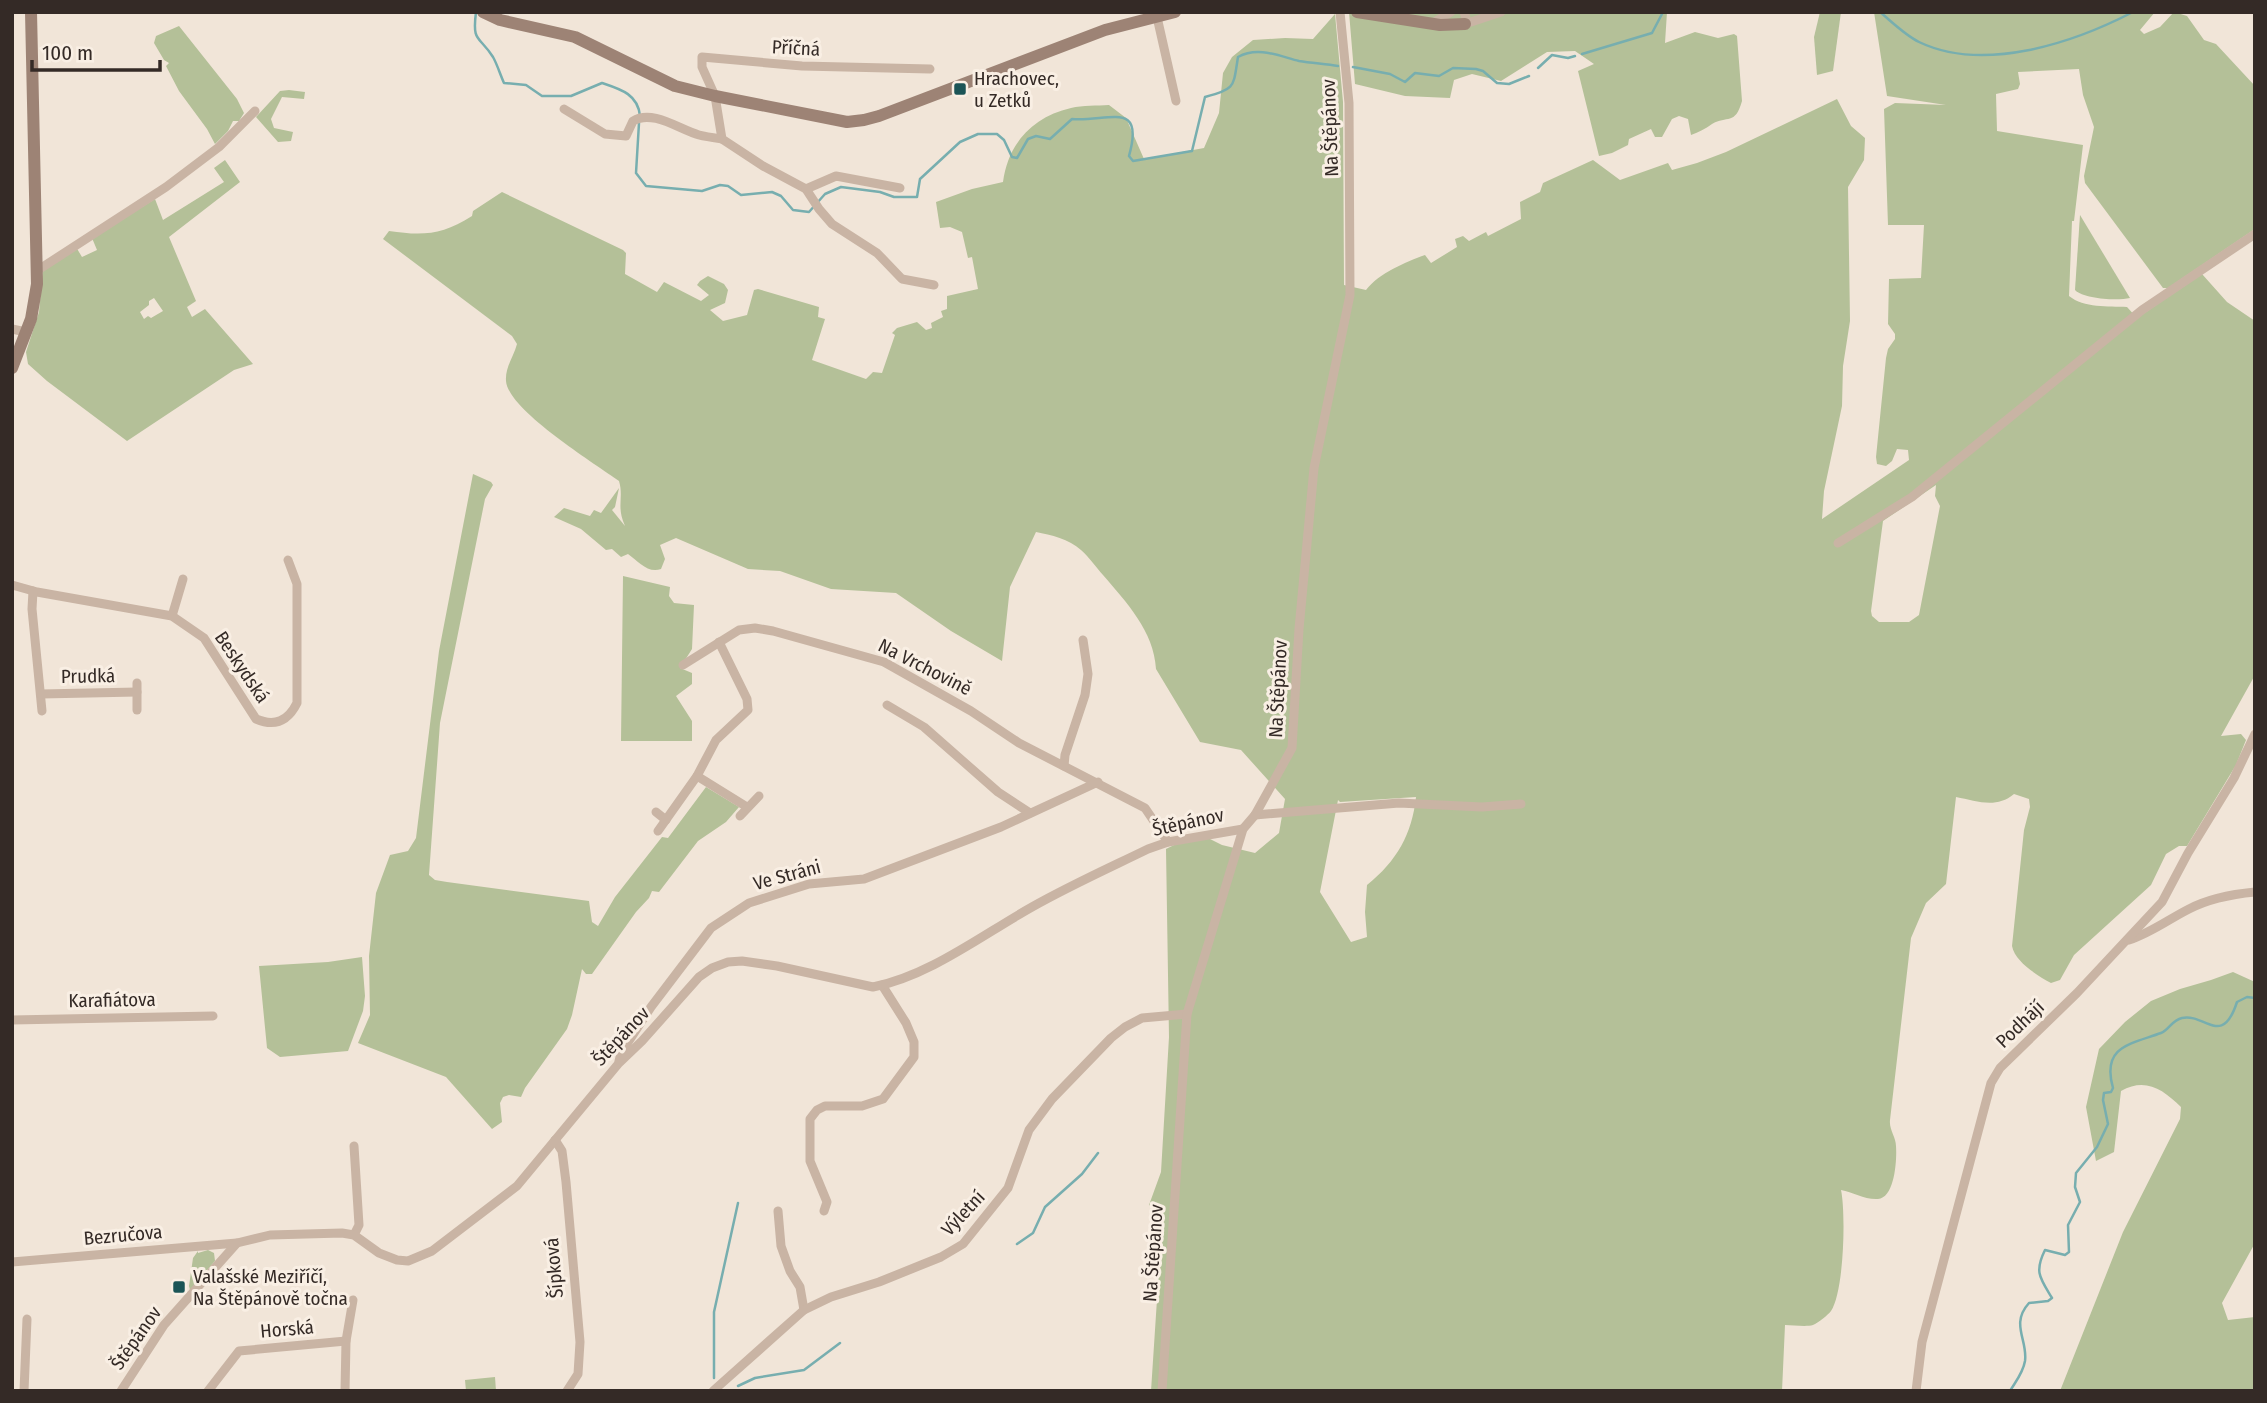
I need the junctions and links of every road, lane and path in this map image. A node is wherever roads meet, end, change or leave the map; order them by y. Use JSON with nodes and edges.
{"nodes":[{"id":1,"x":31,"y":12,"type":"edge"},
{"id":2,"x":1175,"y":12,"type":"edge"},
{"id":3,"x":1340,"y":12,"type":"edge"},
{"id":4,"x":1357,"y":12,"type":"edge"},
{"id":5,"x":1451,"y":12,"type":"edge"},
{"id":6,"x":1501,"y":12,"type":"edge"},
{"id":7,"x":486,"y":13,"type":"edge"},
{"id":8,"x":1157,"y":17,"type":"junction"},
{"id":9,"x":1464,"y":18,"type":"edge"},
{"id":10,"x":1431,"y":24,"type":"junction"},
{"id":11,"x":930,"y":69,"type":"dead end"},
{"id":12,"x":715,"y":96,"type":"junction"},
{"id":13,"x":1176,"y":101,"type":"dead end"},
{"id":14,"x":564,"y":109,"type":"dead end"},
{"id":15,"x":255,"y":111,"type":"dead end"},
{"id":16,"x":722,"y":139,"type":"junction"},
{"id":17,"x":900,"y":188,"type":"dead end"},
{"id":18,"x":806,"y":189,"type":"junction"},
{"id":19,"x":2255,"y":234,"type":"edge"},
{"id":20,"x":38,"y":270,"type":"junction"},
{"id":21,"x":934,"y":285,"type":"dead end"},
{"id":22,"x":12,"y":329,"type":"edge"},
{"id":23,"x":26,"y":332,"type":"junction"},
{"id":24,"x":12,"y":368,"type":"edge"},
{"id":25,"x":1838,"y":543,"type":"dead end"},
{"id":26,"x":288,"y":560,"type":"dead end"},
{"id":27,"x":183,"y":579,"type":"dead end"},
{"id":28,"x":12,"y":585,"type":"edge"},
{"id":29,"x":33,"y":591,"type":"junction"},
{"id":30,"x":172,"y":616,"type":"junction"},
{"id":31,"x":1083,"y":640,"type":"dead end"},
{"id":32,"x":719,"y":642,"type":"junction"},
{"id":33,"x":683,"y":666,"type":"dead end"},
{"id":34,"x":41,"y":694,"type":"junction"},
{"id":35,"x":887,"y":705,"type":"dead end"},
{"id":36,"x":136,"y":710,"type":"dead end"},
{"id":37,"x":42,"y":711,"type":"dead end"},
{"id":38,"x":2255,"y":734,"type":"edge"},
{"id":39,"x":1064,"y":766,"type":"junction"},
{"id":40,"x":696,"y":776,"type":"junction"},
{"id":41,"x":1098,"y":782,"type":"junction"},
{"id":42,"x":759,"y":796,"type":"dead end"},
{"id":43,"x":1521,"y":804,"type":"dead end"},
{"id":44,"x":747,"y":807,"type":"junction"},
{"id":45,"x":656,"y":812,"type":"dead end"},
{"id":46,"x":1030,"y":813,"type":"junction"},
{"id":47,"x":1255,"y":815,"type":"junction"},
{"id":48,"x":740,"y":816,"type":"dead end"},
{"id":49,"x":666,"y":820,"type":"junction"},
{"id":50,"x":1243,"y":829,"type":"junction"},
{"id":51,"x":658,"y":831,"type":"dead end"},
{"id":52,"x":1168,"y":842,"type":"junction"},
{"id":53,"x":2255,"y":892,"type":"edge"},
{"id":54,"x":2128,"y":941,"type":"junction"},
{"id":55,"x":882,"y":985,"type":"junction"},
{"id":56,"x":1186,"y":1014,"type":"junction"},
{"id":57,"x":213,"y":1016,"type":"dead end"},
{"id":58,"x":12,"y":1020,"type":"edge"},
{"id":59,"x":619,"y":1063,"type":"junction"},
{"id":60,"x":555,"y":1140,"type":"junction"},
{"id":61,"x":354,"y":1146,"type":"dead end"},
{"id":62,"x":778,"y":1211,"type":"dead end"},
{"id":63,"x":824,"y":1211,"type":"dead end"},
{"id":64,"x":354,"y":1235,"type":"junction"},
{"id":65,"x":237,"y":1243,"type":"junction"},
{"id":66,"x":12,"y":1262,"type":"edge"},
{"id":67,"x":353,"y":1300,"type":"dead end"},
{"id":68,"x":804,"y":1310,"type":"junction"},
{"id":69,"x":27,"y":1319,"type":"dead end"},
{"id":70,"x":346,"y":1341,"type":"junction"},
{"id":71,"x":24,"y":1391,"type":"edge"},
{"id":72,"x":121,"y":1391,"type":"edge"},
{"id":73,"x":208,"y":1391,"type":"edge"},
{"id":74,"x":345,"y":1391,"type":"edge"},
{"id":75,"x":567,"y":1391,"type":"edge"},
{"id":76,"x":713,"y":1391,"type":"edge"},
{"id":77,"x":1162,"y":1391,"type":"edge"},
{"id":78,"x":1916,"y":1391,"type":"edge"}],
"edges":[{"from":1,"to":20,"type":"street"},
{"from":2,"to":8,"type":"street"},
{"from":3,"to":47,"type":"street","name":"Na Štěpánov"},
{"from":4,"to":10,"type":"street"},
{"from":5,"to":10,"type":"street"},
{"from":6,"to":9,"type":"street"},
{"from":7,"to":12,"type":"street"},
{"from":8,"to":12,"type":"street"},
{"from":8,"to":13,"type":"street"},
{"from":9,"to":10,"type":"street"},
{"from":11,"to":12,"type":"street","name":"Příčná"},
{"from":12,"to":16,"type":"street"},
{"from":14,"to":16,"type":"street"},
{"from":15,"to":20,"type":"street"},
{"from":16,"to":18,"type":"street"},
{"from":17,"to":18,"type":"street"},
{"from":18,"to":21,"type":"street"},
{"from":19,"to":25,"type":"street"},
{"from":20,"to":23,"type":"street"},
{"from":22,"to":23,"type":"street"},
{"from":23,"to":24,"type":"street"},
{"from":26,"to":30,"type":"street","name":"Beskydská"},
{"from":27,"to":30,"type":"street"},
{"from":28,"to":29,"type":"street","name":"Beskydská"},
{"from":29,"to":30,"type":"street","name":"Beskydská"},
{"from":29,"to":34,"type":"street"},
{"from":31,"to":39,"type":"street"},
{"from":32,"to":33,"type":"street","name":"Na Vrchovině"},
{"from":32,"to":39,"type":"street","name":"Na Vrchovině"},
{"from":32,"to":40,"type":"street"},
{"from":34,"to":36,"type":"street","name":"Prudká"},
{"from":34,"to":37,"type":"street"},
{"from":35,"to":46,"type":"street"},
{"from":38,"to":54,"type":"street","name":"Podhájí"},
{"from":39,"to":41,"type":"street","name":"Na Vrchovině"},
{"from":40,"to":44,"type":"street"},
{"from":40,"to":49,"type":"street"},
{"from":41,"to":46,"type":"street","name":"Ve Stráni"},
{"from":41,"to":52,"type":"street","name":"Na Vrchovině"},
{"from":42,"to":44,"type":"street"},
{"from":43,"to":47,"type":"street"},
{"from":44,"to":48,"type":"street"},
{"from":45,"to":49,"type":"street"},
{"from":46,"to":59,"type":"street","name":"Ve Stráni"},
{"from":47,"to":50,"type":"street","name":"Na Štěpánov"},
{"from":49,"to":51,"type":"street"},
{"from":50,"to":52,"type":"street","name":"Štěpánov"},
{"from":50,"to":56,"type":"street","name":"Na Štěpánov"},
{"from":52,"to":55,"type":"street","name":"Štěpánov"},
{"from":53,"to":54,"type":"street"},
{"from":54,"to":78,"type":"street","name":"Podhájí"},
{"from":55,"to":59,"type":"street","name":"Štěpánov"},
{"from":55,"to":63,"type":"street"},
{"from":56,"to":68,"type":"street","name":"Výletní"},
{"from":56,"to":77,"type":"street","name":"Na Štěpánov"},
{"from":57,"to":58,"type":"street","name":"Karafiátova"},
{"from":59,"to":60,"type":"street","name":"Štěpánov"},
{"from":60,"to":64,"type":"street","name":"Štěpánov"},
{"from":60,"to":75,"type":"street","name":"Šípková"},
{"from":61,"to":64,"type":"street"},
{"from":62,"to":68,"type":"street"},
{"from":64,"to":65,"type":"street"},
{"from":65,"to":66,"type":"street","name":"Bezručova"},
{"from":65,"to":72,"type":"street","name":"Štěpánov"},
{"from":67,"to":70,"type":"street"},
{"from":68,"to":76,"type":"street","name":"Výletní"},
{"from":69,"to":71,"type":"street"},
{"from":70,"to":73,"type":"street","name":"Horská"},
{"from":70,"to":74,"type":"street"}]}
